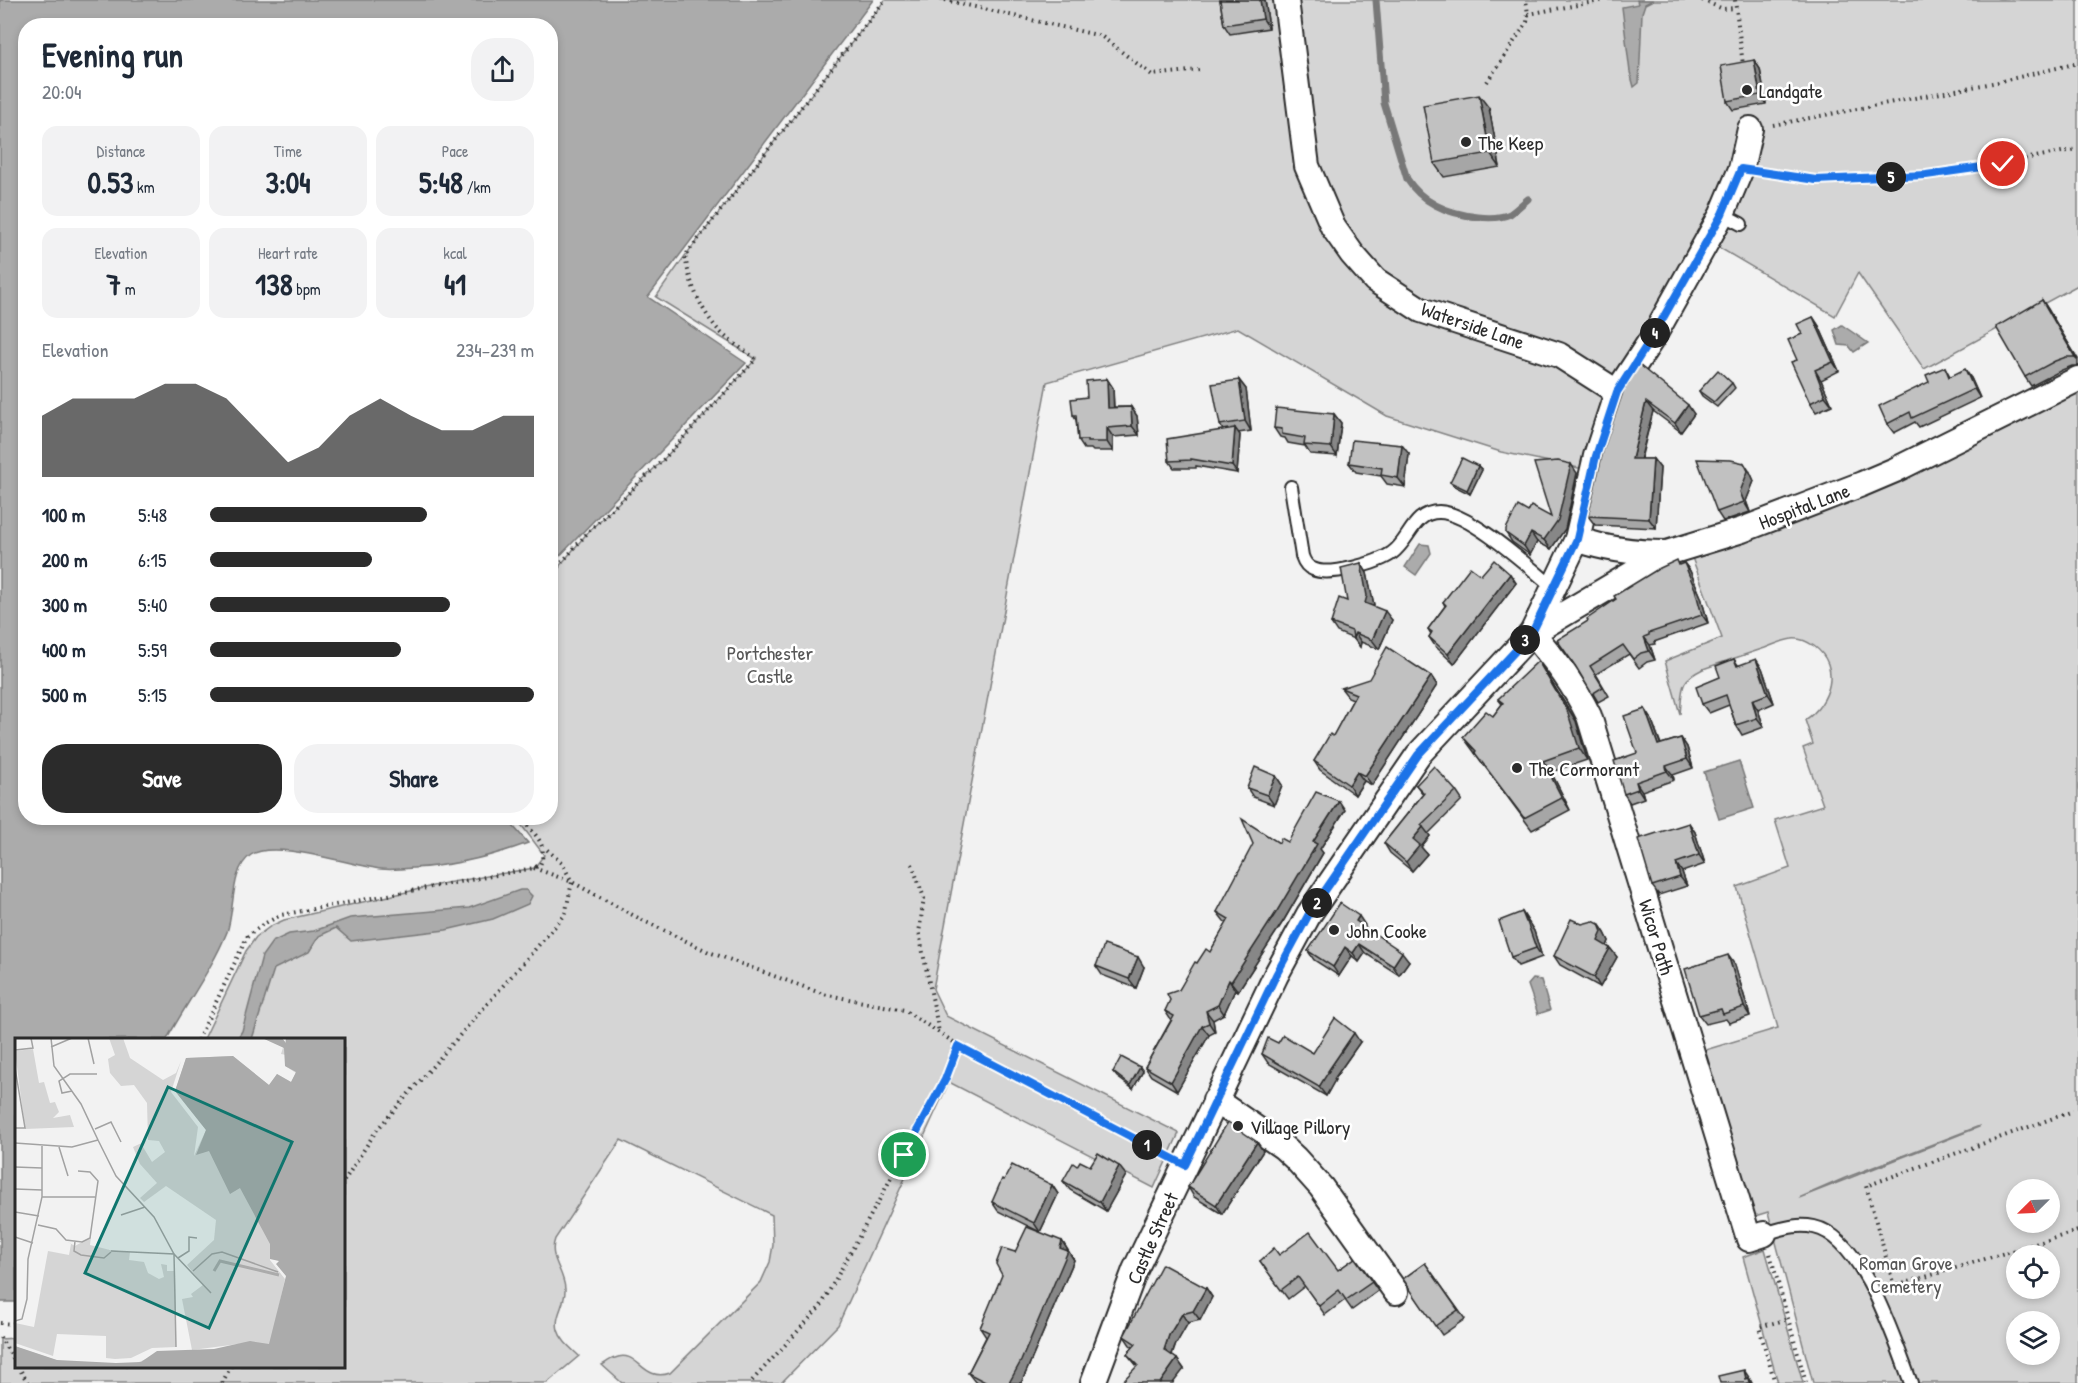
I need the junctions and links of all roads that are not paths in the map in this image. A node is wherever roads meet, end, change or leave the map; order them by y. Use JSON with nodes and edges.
{"nodes":[{"id":1,"x":1286,"y":0,"type":"edge"},
{"id":2,"x":1750,"y":129,"type":"road end"},
{"id":3,"x":2078,"y":380,"type":"edge"},
{"id":4,"x":1617,"y":392,"type":"junction"},
{"id":5,"x":1291,"y":487,"type":"dead end"},
{"id":6,"x":1577,"y":539,"type":"junction"},
{"id":7,"x":1667,"y":553,"type":"junction"},
{"id":8,"x":1553,"y":586,"type":"junction"},
{"id":9,"x":1532,"y":633,"type":"junction"},
{"id":10,"x":1215,"y":1100,"type":"junction"},
{"id":11,"x":1769,"y":1232,"type":"joint"},
{"id":12,"x":1395,"y":1292,"type":"dead end"},
{"id":13,"x":1093,"y":1383,"type":"edge"},
{"id":14,"x":1911,"y":1383,"type":"edge"}],
"edges":[{"from":1,"to":4,"type":"street","name":"Waterside Lane"},
{"from":2,"to":4,"type":"street","name":"Castle Street"},
{"from":3,"to":7,"type":"street","name":"Hospital Lane"},
{"from":4,"to":6,"type":"street","name":"Castle Street"},
{"from":5,"to":8,"type":"lane"},
{"from":6,"to":7,"type":"street"},
{"from":6,"to":8,"type":"street","name":"Castle Street"},
{"from":7,"to":9,"type":"street","name":"Hospital Lane"},
{"from":8,"to":9,"type":"street","name":"Castle Street"},
{"from":9,"to":10,"type":"street","name":"Castle Street"},
{"from":9,"to":11,"type":"street","name":"Wicor Path"},
{"from":10,"to":12,"type":"street"},
{"from":10,"to":13,"type":"street","name":"Castle Street"},
{"from":11,"to":14,"type":"lane"}]}
